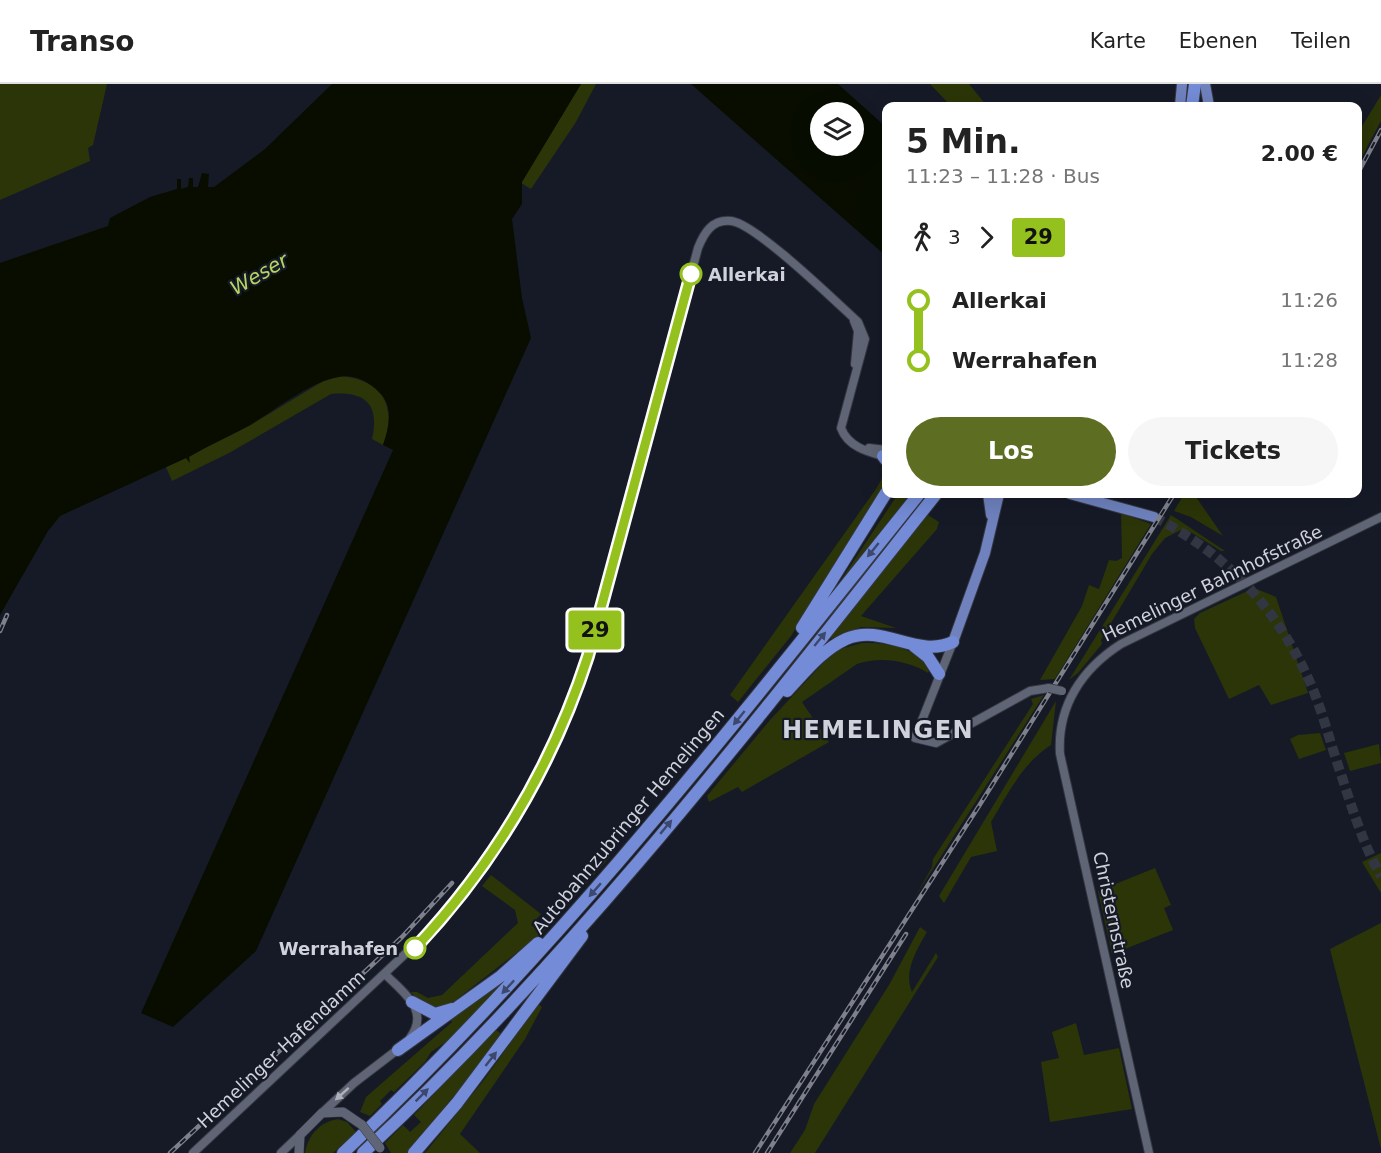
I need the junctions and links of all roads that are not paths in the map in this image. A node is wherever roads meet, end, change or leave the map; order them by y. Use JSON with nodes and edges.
{"nodes":[{"id":1,"x":1182,"y":84,"type":"edge"},
{"id":2,"x":1195,"y":84,"type":"edge"},
{"id":3,"x":1205,"y":84,"type":"edge"},
{"id":4,"x":1180,"y":102,"type":"edge"},
{"id":5,"x":1193,"y":102,"type":"edge"},
{"id":6,"x":1208,"y":102,"type":"edge"},
{"id":7,"x":882,"y":455,"type":"edge"},
{"id":8,"x":883,"y":498,"type":"edge"},
{"id":9,"x":916,"y":498,"type":"edge"},
{"id":10,"x":933,"y":498,"type":"edge"},
{"id":11,"x":988,"y":498,"type":"edge"},
{"id":12,"x":998,"y":498,"type":"edge"},
{"id":13,"x":1085,"y":498,"type":"edge"},
{"id":14,"x":1108,"y":498,"type":"edge"},
{"id":15,"x":1381,"y":517,"type":"edge"},
{"id":16,"x":992,"y":525,"type":"junction"},
{"id":17,"x":953,"y":642,"type":"junction"},
{"id":18,"x":911,"y":643,"type":"junction"},
{"id":19,"x":776,"y":672,"type":"junction"},
{"id":20,"x":939,"y":674,"type":"junction"},
{"id":21,"x":1072,"y":695,"type":"junction"},
{"id":22,"x":744,"y":733,"type":"junction"},
{"id":23,"x":610,"y":894,"type":"junction"},
{"id":24,"x":575,"y":912,"type":"junction"},
{"id":25,"x":386,"y":975,"type":"junction"},
{"id":26,"x":412,"y":1002,"type":"junction"},
{"id":27,"x":458,"y":1007,"type":"junction"},
{"id":28,"x":398,"y":1050,"type":"junction"},
{"id":29,"x":321,"y":1113,"type":"junction"},
{"id":30,"x":300,"y":1135,"type":"junction"},
{"id":31,"x":382,"y":1150,"type":"edge"},
{"id":32,"x":193,"y":1153,"type":"edge"},
{"id":33,"x":281,"y":1153,"type":"edge"},
{"id":34,"x":299,"y":1153,"type":"edge"},
{"id":35,"x":343,"y":1153,"type":"edge"},
{"id":36,"x":363,"y":1153,"type":"edge"},
{"id":37,"x":414,"y":1153,"type":"edge"},
{"id":38,"x":1149,"y":1153,"type":"edge"}],
"edges":[{"from":1,"to":4,"type":"main road"},
{"from":2,"to":5,"type":"highway"},
{"from":3,"to":6,"type":"main road"},
{"from":7,"to":25,"type":"street","name":"Hemelinger Hafendamm"},
{"from":8,"to":19,"type":"highway"},
{"from":9,"to":19,"type":"highway","name":"Autobahnzubringer Hemelingen","one_way":true},
{"from":22,"to":10,"type":"highway","name":"Autobahnzubringer Hemelingen","one_way":true},
{"from":11,"to":16,"type":"main road"},
{"from":12,"to":16,"type":"main road"},
{"from":13,"to":14,"type":"main road"},
{"from":15,"to":21,"type":"street","name":"Hemelinger Bahnhofstraße"},
{"from":16,"to":17,"type":"main road"},
{"from":17,"to":18,"type":"highway"},
{"from":17,"to":20,"type":"street"},
{"from":18,"to":20,"type":"highway"},
{"from":18,"to":22,"type":"highway"},
{"from":19,"to":24,"type":"highway","name":"Autobahnzubringer Hemelingen","one_way":true},
{"from":20,"to":21,"type":"street","bridge":true},
{"from":21,"to":38,"type":"street","name":"Christernstraße"},
{"from":23,"to":22,"type":"highway","name":"Autobahnzubringer Hemelingen","one_way":true},
{"from":36,"to":23,"type":"highway","name":"Autobahnzubringer Hemelingen","one_way":true},
{"from":37,"to":23,"type":"highway","one_way":true},
{"from":24,"to":27,"type":"highway"},
{"from":24,"to":35,"type":"highway","name":"Autobahnzubringer Hemelingen","one_way":true},
{"from":25,"to":26,"type":"street"},
{"from":25,"to":32,"type":"street","name":"Hemelinger Hafendamm"},
{"from":26,"to":27,"type":"highway"},
{"from":26,"to":28,"type":"street"},
{"from":27,"to":28,"type":"highway"},
{"from":28,"to":29,"type":"street","one_way":true},
{"from":29,"to":30,"type":"main road"},
{"from":29,"to":31,"type":"main road","bridge":true},
{"from":30,"to":33,"type":"street"},
{"from":30,"to":34,"type":"main road"}]}
